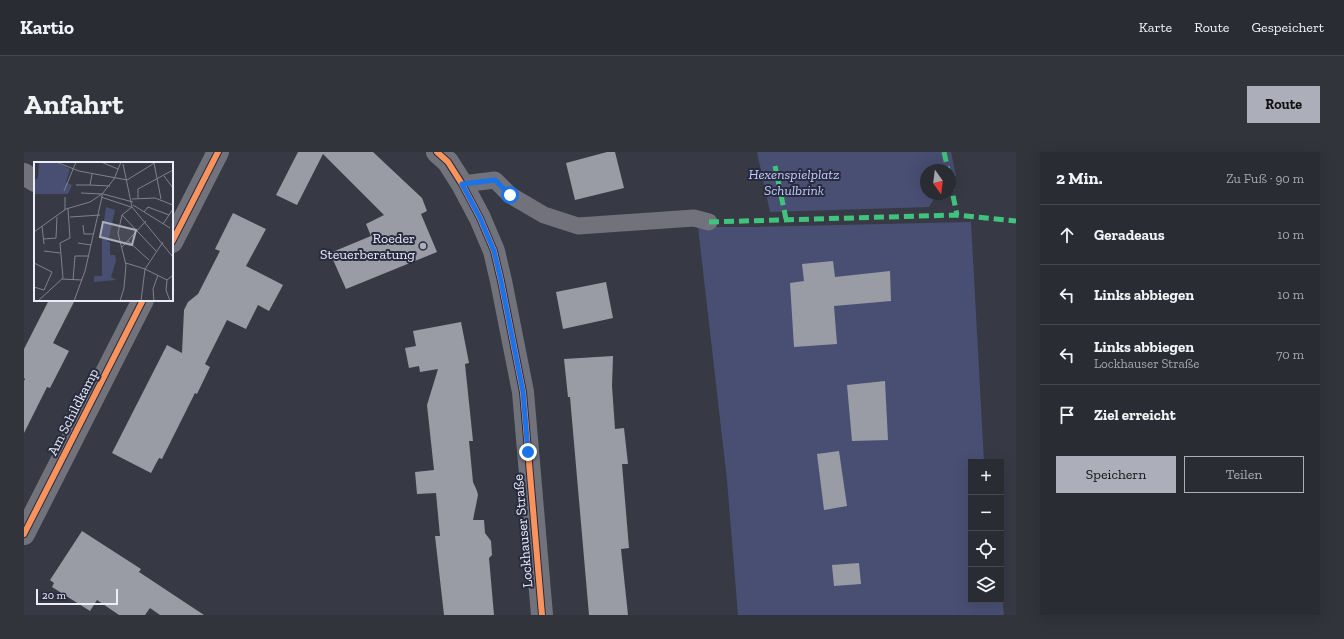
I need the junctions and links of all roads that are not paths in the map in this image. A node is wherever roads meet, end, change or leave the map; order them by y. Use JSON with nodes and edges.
{"nodes":[{"id":1,"x":218,"y":152,"type":"edge"},
{"id":2,"x":437,"y":152,"type":"edge"},
{"id":3,"x":24,"y":174,"type":"edge"},
{"id":4,"x":34,"y":179,"type":"edge"},
{"id":5,"x":462,"y":184,"type":"junction"},
{"id":6,"x":709,"y":222,"type":"dead end"},
{"id":7,"x":173,"y":240,"type":"edge"},
{"id":8,"x":142,"y":301,"type":"edge"},
{"id":9,"x":24,"y":534,"type":"edge"},
{"id":10,"x":542,"y":615,"type":"edge"}],
"edges":[{"from":1,"to":7,"type":"street"},
{"from":2,"to":5,"type":"street","name":"Lockhauser Straße"},
{"from":3,"to":4,"type":"street"},
{"from":5,"to":6,"type":"lane"},
{"from":5,"to":10,"type":"street","name":"Lockhauser Straße"},
{"from":8,"to":9,"type":"street","name":"Am Schildkamp"}]}
